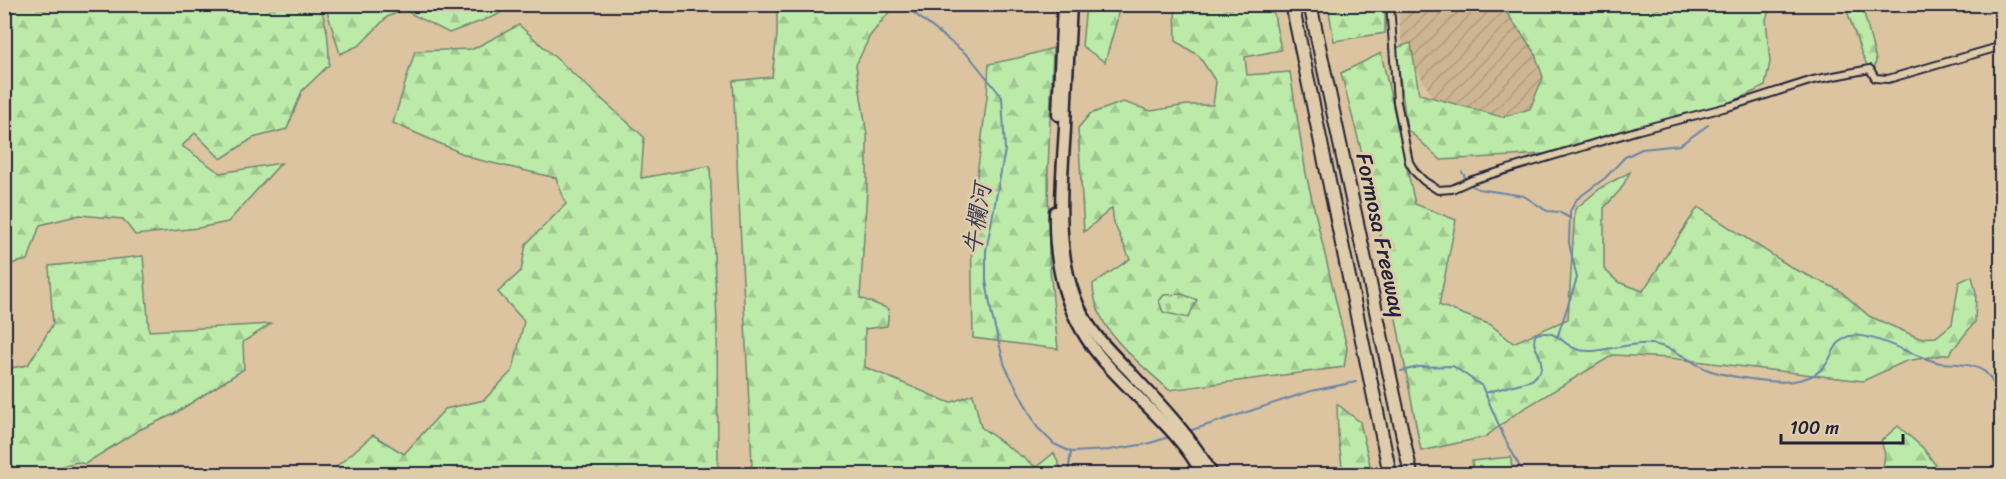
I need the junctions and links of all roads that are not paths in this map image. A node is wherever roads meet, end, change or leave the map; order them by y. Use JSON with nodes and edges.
{"nodes":[{"id":1,"x":1063,"y":4,"type":"edge"},
{"id":2,"x":1071,"y":4,"type":"edge"},
{"id":3,"x":1292,"y":4,"type":"edge"},
{"id":4,"x":1310,"y":4,"type":"edge"},
{"id":5,"x":1390,"y":4,"type":"edge"},
{"id":6,"x":1066,"y":26,"type":"junction"},
{"id":7,"x":2001,"y":46,"type":"edge"},
{"id":8,"x":1200,"y":461,"type":"junction"},
{"id":9,"x":1202,"y":474,"type":"edge"},
{"id":10,"x":1212,"y":474,"type":"edge"},
{"id":11,"x":1390,"y":474,"type":"edge"},
{"id":12,"x":1411,"y":474,"type":"edge"}],
"edges":[{"from":1,"to":6,"type":"main road"},
{"from":2,"to":6,"type":"main road"},
{"from":3,"to":11,"type":"highway","name":"Formosa Freeway"},
{"from":4,"to":12,"type":"highway","name":"Formosa Freeway"},
{"from":5,"to":7,"type":"street"},
{"from":6,"to":8,"type":"main road"},
{"from":8,"to":9,"type":"main road"},
{"from":8,"to":10,"type":"main road"}]}
